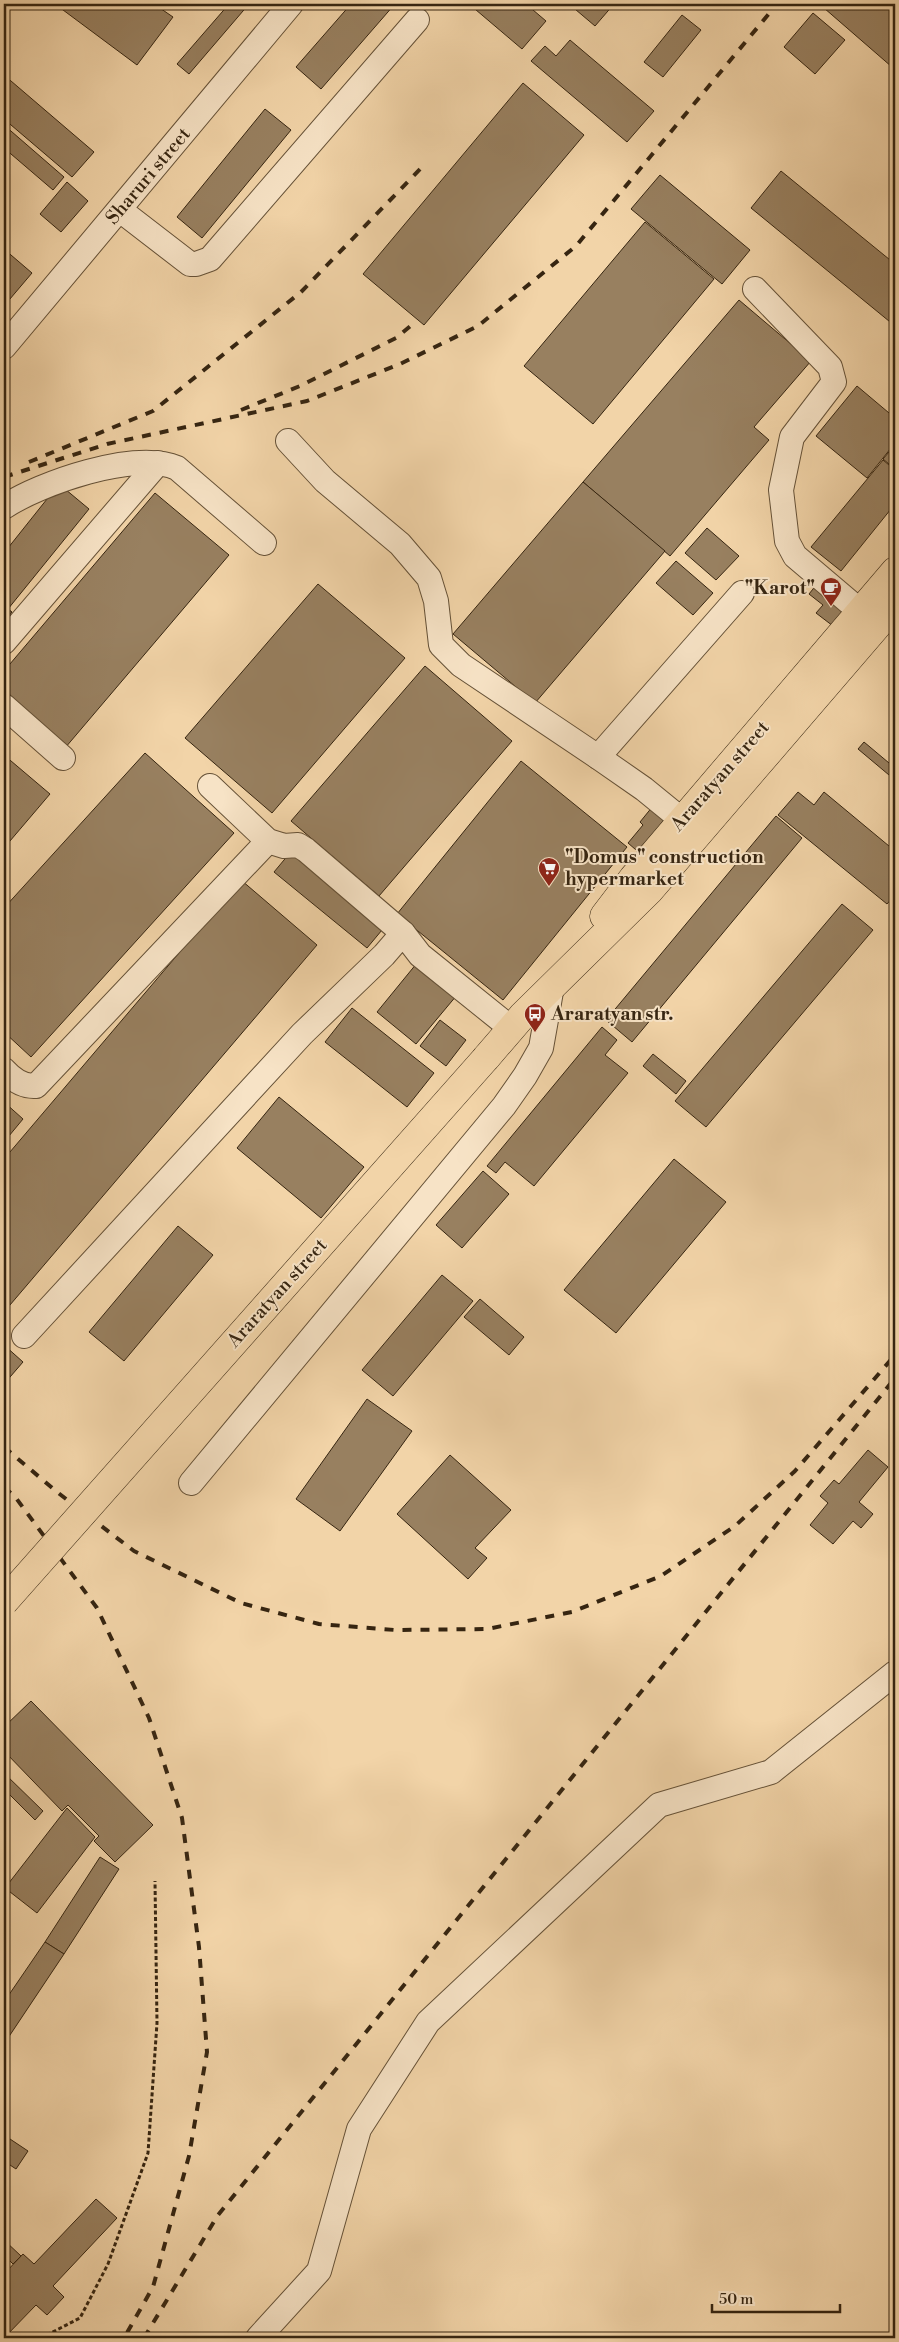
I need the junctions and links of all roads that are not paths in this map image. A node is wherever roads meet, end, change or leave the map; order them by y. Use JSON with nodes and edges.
{"nodes":[{"id":1,"x":291,"y":4,"type":"edge"},
{"id":2,"x":417,"y":20,"type":"dead end"},
{"id":3,"x":120,"y":210,"type":"junction"},
{"id":4,"x":755,"y":289,"type":"dead end"},
{"id":5,"x":4,"y":347,"type":"edge"},
{"id":6,"x":288,"y":441,"type":"dead end"},
{"id":7,"x":158,"y":463,"type":"junction"},
{"id":8,"x":4,"y":507,"type":"edge"},
{"id":9,"x":264,"y":543,"type":"dead end"},
{"id":10,"x":895,"y":571,"type":"edge"},
{"id":11,"x":742,"y":593,"type":"dead end"},
{"id":12,"x":895,"y":605,"type":"edge"},
{"id":13,"x":861,"y":612,"type":"junction"},
{"id":14,"x":4,"y":642,"type":"edge"},
{"id":15,"x":4,"y":706,"type":"edge"},
{"id":16,"x":598,"y":757,"type":"junction"},
{"id":17,"x":63,"y":758,"type":"dead end"},
{"id":18,"x":210,"y":786,"type":"dead end"},
{"id":19,"x":682,"y":820,"type":"junction"},
{"id":20,"x":268,"y":841,"type":"junction"},
{"id":21,"x":402,"y":933,"type":"junction"},
{"id":22,"x":552,"y":986,"type":"junction"},
{"id":23,"x":512,"y":1029,"type":"junction"},
{"id":24,"x":4,"y":1070,"type":"edge"},
{"id":25,"x":24,"y":1336,"type":"dead end"},
{"id":26,"x":190,"y":1482,"type":"dead end"},
{"id":27,"x":4,"y":1602,"type":"edge"},
{"id":28,"x":895,"y":1673,"type":"edge"},
{"id":29,"x":258,"y":2338,"type":"edge"}],
"edges":[{"from":1,"to":3,"type":"street","name":"Sharuri street"},
{"from":2,"to":3,"type":"street"},
{"from":3,"to":5,"type":"street","name":"Sharuri street"},
{"from":4,"to":13,"type":"street"},
{"from":6,"to":16,"type":"street"},
{"from":7,"to":8,"type":"street"},
{"from":7,"to":9,"type":"street"},
{"from":7,"to":14,"type":"street"},
{"from":10,"to":13,"type":"main road","name":"Araratyan street"},
{"from":11,"to":16,"type":"street"},
{"from":12,"to":22,"type":"main road","name":"Araratyan street"},
{"from":13,"to":19,"type":"main road","name":"Araratyan street"},
{"from":15,"to":17,"type":"street"},
{"from":16,"to":19,"type":"street"},
{"from":18,"to":20,"type":"street"},
{"from":19,"to":22,"type":"main road","name":"Araratyan street"},
{"from":20,"to":21,"type":"street"},
{"from":20,"to":24,"type":"street"},
{"from":21,"to":23,"type":"street"},
{"from":21,"to":25,"type":"street"},
{"from":22,"to":23,"type":"main road","name":"Araratyan street"},
{"from":22,"to":26,"type":"street"},
{"from":23,"to":27,"type":"main road","name":"Araratyan street","bridge":true},
{"from":28,"to":29,"type":"street"}]}
